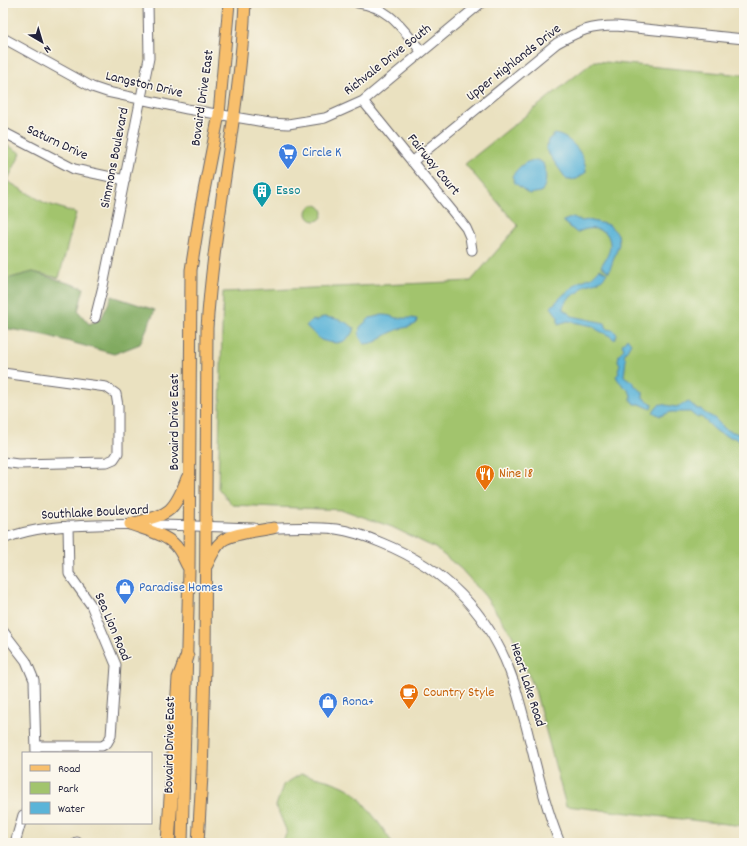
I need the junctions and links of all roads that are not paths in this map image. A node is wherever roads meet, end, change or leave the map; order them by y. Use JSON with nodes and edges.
{"nodes":[{"id":1,"x":148,"y":3,"type":"edge"},
{"id":2,"x":229,"y":3,"type":"edge"},
{"id":3,"x":245,"y":3,"type":"edge"},
{"id":4,"x":358,"y":3,"type":"edge"},
{"id":5,"x":480,"y":3,"type":"edge"},
{"id":6,"x":3,"y":38,"type":"edge"},
{"id":7,"x":744,"y":39,"type":"edge"},
{"id":8,"x":422,"y":52,"type":"junction"},
{"id":9,"x":140,"y":99,"type":"junction"},
{"id":10,"x":363,"y":101,"type":"junction"},
{"id":11,"x":219,"y":114,"type":"junction"},
{"id":12,"x":234,"y":116,"type":"junction"},
{"id":13,"x":3,"y":132,"type":"edge"},
{"id":14,"x":412,"y":162,"type":"junction"},
{"id":15,"x":125,"y":180,"type":"junction"},
{"id":16,"x":472,"y":250,"type":"dead end"},
{"id":17,"x":95,"y":318,"type":"dead end"},
{"id":18,"x":3,"y":373,"type":"edge"},
{"id":19,"x":3,"y":462,"type":"edge"},
{"id":20,"x":190,"y":470,"type":"junction"},
{"id":21,"x":130,"y":524,"type":"junction"},
{"id":22,"x":68,"y":526,"type":"junction"},
{"id":23,"x":189,"y":526,"type":"junction"},
{"id":24,"x":206,"y":527,"type":"junction"},
{"id":25,"x":273,"y":528,"type":"junction"},
{"id":26,"x":3,"y":539,"type":"edge"},
{"id":27,"x":206,"y":567,"type":"junction"},
{"id":28,"x":189,"y":569,"type":"junction"},
{"id":29,"x":3,"y":631,"type":"edge"},
{"id":30,"x":187,"y":657,"type":"junction"},
{"id":31,"x":36,"y":750,"type":"edge"},
{"id":32,"x":22,"y":818,"type":"edge"},
{"id":33,"x":15,"y":843,"type":"edge"},
{"id":34,"x":168,"y":843,"type":"edge"},
{"id":35,"x":182,"y":843,"type":"edge"},
{"id":36,"x":198,"y":843,"type":"edge"},
{"id":37,"x":560,"y":843,"type":"edge"}],
"edges":[{"from":1,"to":9,"type":"street","name":"Simmons Boulevard"},
{"from":2,"to":11,"type":"main road","name":"Bovaird Drive East"},
{"from":3,"to":12,"type":"main road"},
{"from":4,"to":8,"type":"street"},
{"from":5,"to":8,"type":"street","name":"Richvale Drive South"},
{"from":6,"to":9,"type":"street","name":"Langston Drive"},
{"from":7,"to":14,"type":"street","name":"Upper Highlands Drive"},
{"from":8,"to":10,"type":"street","name":"Richvale Drive South"},
{"from":9,"to":11,"type":"street","name":"Langston Drive"},
{"from":9,"to":15,"type":"street","name":"Simmons Boulevard"},
{"from":10,"to":12,"type":"street","name":"Richvale Drive South"},
{"from":10,"to":14,"type":"street","name":"Fairway Court"},
{"from":11,"to":12,"type":"street","name":"Langston Drive"},
{"from":11,"to":20,"type":"main road","name":"Bovaird Drive East"},
{"from":12,"to":24,"type":"main road"},
{"from":13,"to":15,"type":"street","name":"Saturn Drive"},
{"from":14,"to":16,"type":"street","name":"Fairway Court"},
{"from":15,"to":17,"type":"street","name":"Simmons Boulevard"},
{"from":18,"to":19,"type":"street"},
{"from":20,"to":21,"type":"main road"},
{"from":20,"to":23,"type":"main road","name":"Bovaird Drive East"},
{"from":21,"to":22,"type":"street","name":"Southlake Boulevard"},
{"from":21,"to":23,"type":"street","name":"Southlake Boulevard"},
{"from":21,"to":28,"type":"main road"},
{"from":22,"to":26,"type":"street","name":"Southlake Boulevard"},
{"from":22,"to":31,"type":"street","name":"Sea Lion Road"},
{"from":23,"to":24,"type":"street","name":"Heart Lake Road"},
{"from":23,"to":28,"type":"main road","name":"Bovaird Drive East"},
{"from":24,"to":25,"type":"street","name":"Heart Lake Road"},
{"from":24,"to":27,"type":"main road"},
{"from":25,"to":27,"type":"main road"},
{"from":25,"to":37,"type":"street","name":"Heart Lake Road"},
{"from":27,"to":36,"type":"main road"},
{"from":28,"to":30,"type":"main road","name":"Bovaird Drive East"},
{"from":29,"to":31,"type":"street"},
{"from":30,"to":34,"type":"highway"},
{"from":30,"to":35,"type":"main road","name":"Bovaird Drive East"},
{"from":32,"to":33,"type":"street"}]}
